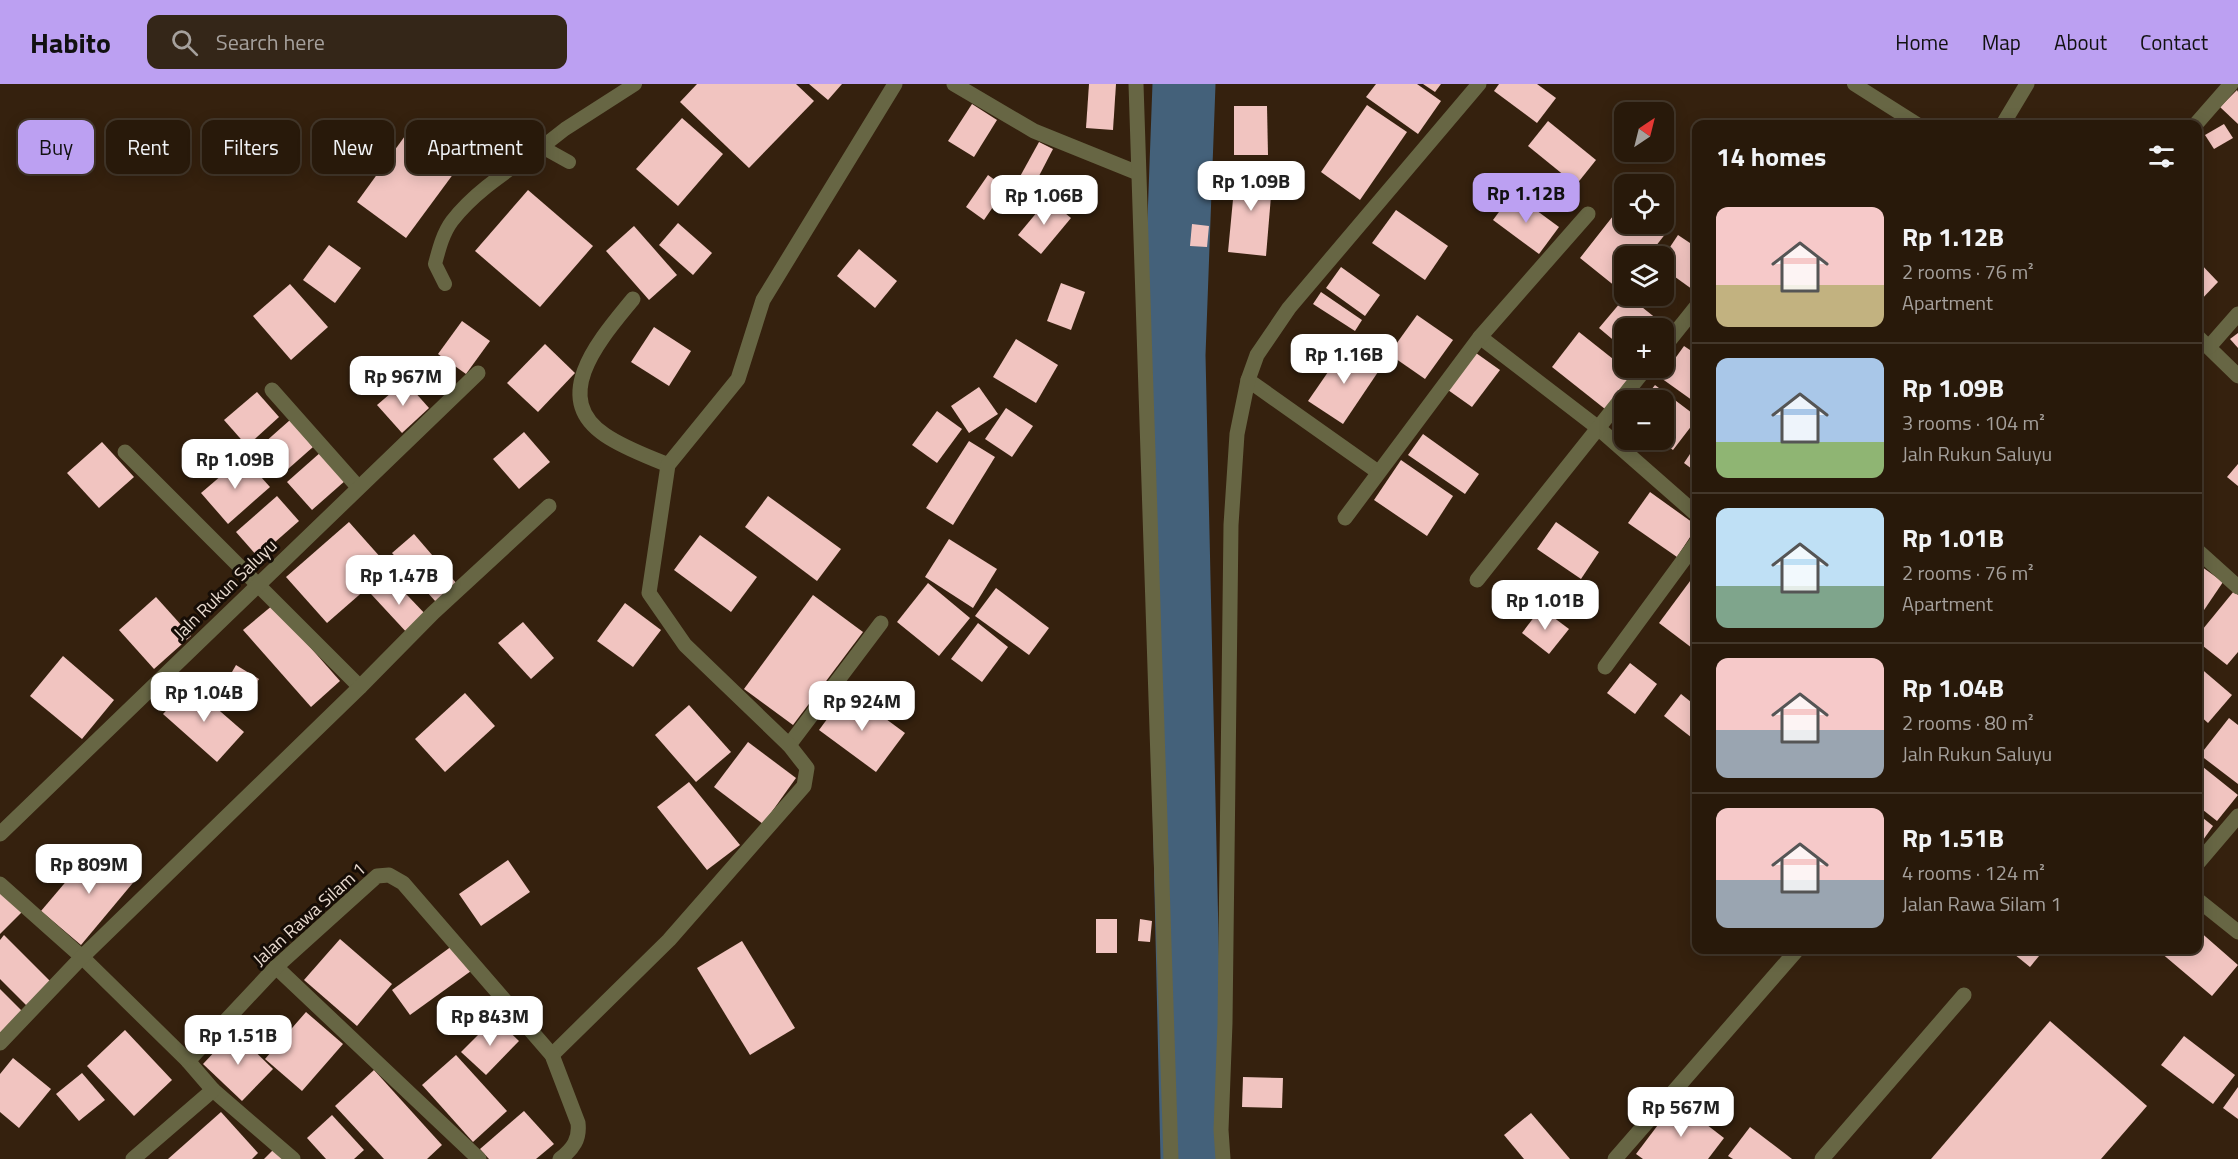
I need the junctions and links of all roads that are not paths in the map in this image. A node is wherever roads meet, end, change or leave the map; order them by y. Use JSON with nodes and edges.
{"nodes":[{"id":1,"x":635,"y":84,"type":"edge"},
{"id":2,"x":895,"y":84,"type":"edge"},
{"id":3,"x":954,"y":84,"type":"edge"},
{"id":4,"x":1136,"y":84,"type":"edge"},
{"id":5,"x":1479,"y":84,"type":"edge"},
{"id":6,"x":1854,"y":84,"type":"edge"},
{"id":7,"x":2026,"y":84,"type":"edge"},
{"id":8,"x":2231,"y":84,"type":"edge"},
{"id":9,"x":1911,"y":120,"type":"edge"},
{"id":10,"x":2005,"y":120,"type":"edge"},
{"id":11,"x":2200,"y":120,"type":"edge"},
{"id":12,"x":544,"y":145,"type":"edge"},
{"id":13,"x":544,"y":148,"type":"edge"},
{"id":14,"x":569,"y":162,"type":"dead end"},
{"id":15,"x":1138,"y":173,"type":"junction"},
{"id":16,"x":504,"y":174,"type":"edge"},
{"id":17,"x":1588,"y":214,"type":"dead end"},
{"id":18,"x":445,"y":284,"type":"dead end"},
{"id":19,"x":633,"y":299,"type":"dead end"},
{"id":20,"x":1692,"y":312,"type":"edge"},
{"id":21,"x":2238,"y":314,"type":"edge"},
{"id":22,"x":1674,"y":334,"type":"edge"},
{"id":23,"x":1480,"y":337,"type":"junction"},
{"id":24,"x":2203,"y":342,"type":"edge"},
{"id":25,"x":478,"y":373,"type":"dead end"},
{"id":26,"x":2238,"y":376,"type":"edge"},
{"id":27,"x":1638,"y":378,"type":"edge"},
{"id":28,"x":1248,"y":380,"type":"junction"},
{"id":29,"x":272,"y":390,"type":"dead end"},
{"id":30,"x":1597,"y":427,"type":"junction"},
{"id":31,"x":125,"y":452,"type":"dead end"},
{"id":32,"x":668,"y":465,"type":"junction"},
{"id":33,"x":1378,"y":472,"type":"junction"},
{"id":34,"x":357,"y":487,"type":"junction"},
{"id":35,"x":549,"y":506,"type":"dead end"},
{"id":36,"x":1692,"y":510,"type":"edge"},
{"id":37,"x":1345,"y":518,"type":"dead end"},
{"id":38,"x":1692,"y":548,"type":"edge"},
{"id":39,"x":2202,"y":555,"type":"edge"},
{"id":40,"x":1477,"y":580,"type":"dead end"},
{"id":41,"x":258,"y":584,"type":"junction"},
{"id":42,"x":2238,"y":587,"type":"edge"},
{"id":43,"x":881,"y":623,"type":"dead end"},
{"id":44,"x":1605,"y":667,"type":"dead end"},
{"id":45,"x":360,"y":687,"type":"junction"},
{"id":46,"x":789,"y":745,"type":"junction"},
{"id":47,"x":2238,"y":816,"type":"edge"},
{"id":48,"x":0,"y":834,"type":"edge"},
{"id":49,"x":2202,"y":858,"type":"edge"},
{"id":50,"x":0,"y":884,"type":"edge"},
{"id":51,"x":2202,"y":903,"type":"edge"},
{"id":52,"x":2238,"y":932,"type":"edge"},
{"id":53,"x":1794,"y":954,"type":"edge"},
{"id":54,"x":82,"y":957,"type":"junction"},
{"id":55,"x":276,"y":967,"type":"junction"},
{"id":56,"x":1964,"y":995,"type":"dead end"},
{"id":57,"x":0,"y":1043,"type":"edge"},
{"id":58,"x":552,"y":1055,"type":"junction"},
{"id":59,"x":188,"y":1061,"type":"junction"},
{"id":60,"x":213,"y":1090,"type":"junction"},
{"id":61,"x":133,"y":1159,"type":"edge"},
{"id":62,"x":292,"y":1159,"type":"edge"},
{"id":63,"x":478,"y":1159,"type":"edge"},
{"id":64,"x":560,"y":1159,"type":"edge"},
{"id":65,"x":1171,"y":1159,"type":"edge"},
{"id":66,"x":1223,"y":1159,"type":"edge"},
{"id":67,"x":1615,"y":1159,"type":"edge"},
{"id":68,"x":1822,"y":1159,"type":"edge"}],
"edges":[{"from":1,"to":12,"type":"lane"},
{"from":2,"to":32,"type":"street"},
{"from":3,"to":15,"type":"street"},
{"from":4,"to":15,"type":"street"},
{"from":5,"to":28,"type":"street"},
{"from":6,"to":9,"type":"lane"},
{"from":7,"to":10,"type":"street"},
{"from":8,"to":11,"type":"street"},
{"from":13,"to":14,"type":"lane"},
{"from":15,"to":65,"type":"street"},
{"from":16,"to":18,"type":"lane"},
{"from":17,"to":23,"type":"street"},
{"from":19,"to":32,"type":"street"},
{"from":20,"to":22,"type":"street"},
{"from":21,"to":24,"type":"street"},
{"from":23,"to":30,"type":"street"},
{"from":23,"to":33,"type":"street"},
{"from":24,"to":26,"type":"street"},
{"from":25,"to":34,"type":"street","name":"Jaln Rukun Saluyu"},
{"from":27,"to":30,"type":"street"},
{"from":28,"to":33,"type":"street"},
{"from":28,"to":66,"type":"street"},
{"from":29,"to":34,"type":"street"},
{"from":30,"to":36,"type":"street"},
{"from":30,"to":40,"type":"street"},
{"from":31,"to":41,"type":"street"},
{"from":32,"to":46,"type":"street"},
{"from":33,"to":37,"type":"street"},
{"from":34,"to":41,"type":"street","name":"Jaln Rukun Saluyu"},
{"from":35,"to":45,"type":"street"},
{"from":38,"to":44,"type":"street"},
{"from":39,"to":42,"type":"street"},
{"from":41,"to":45,"type":"street"},
{"from":41,"to":48,"type":"street","name":"Jaln Rukun Saluyu"},
{"from":43,"to":46,"type":"street"},
{"from":45,"to":54,"type":"street"},
{"from":46,"to":58,"type":"street"},
{"from":47,"to":49,"type":"street"},
{"from":50,"to":54,"type":"street"},
{"from":51,"to":52,"type":"street"},
{"from":53,"to":67,"type":"street"},
{"from":54,"to":57,"type":"street"},
{"from":54,"to":59,"type":"street"},
{"from":55,"to":58,"type":"street","name":"Jalan Rawa Silam 1"},
{"from":55,"to":59,"type":"street","name":"Jalan Rawa Silam 1"},
{"from":55,"to":63,"type":"street"},
{"from":56,"to":68,"type":"street"},
{"from":58,"to":64,"type":"street","name":"Jalan Rawa Silam 1"},
{"from":59,"to":60,"type":"street"},
{"from":60,"to":61,"type":"street"},
{"from":60,"to":62,"type":"street"}]}
